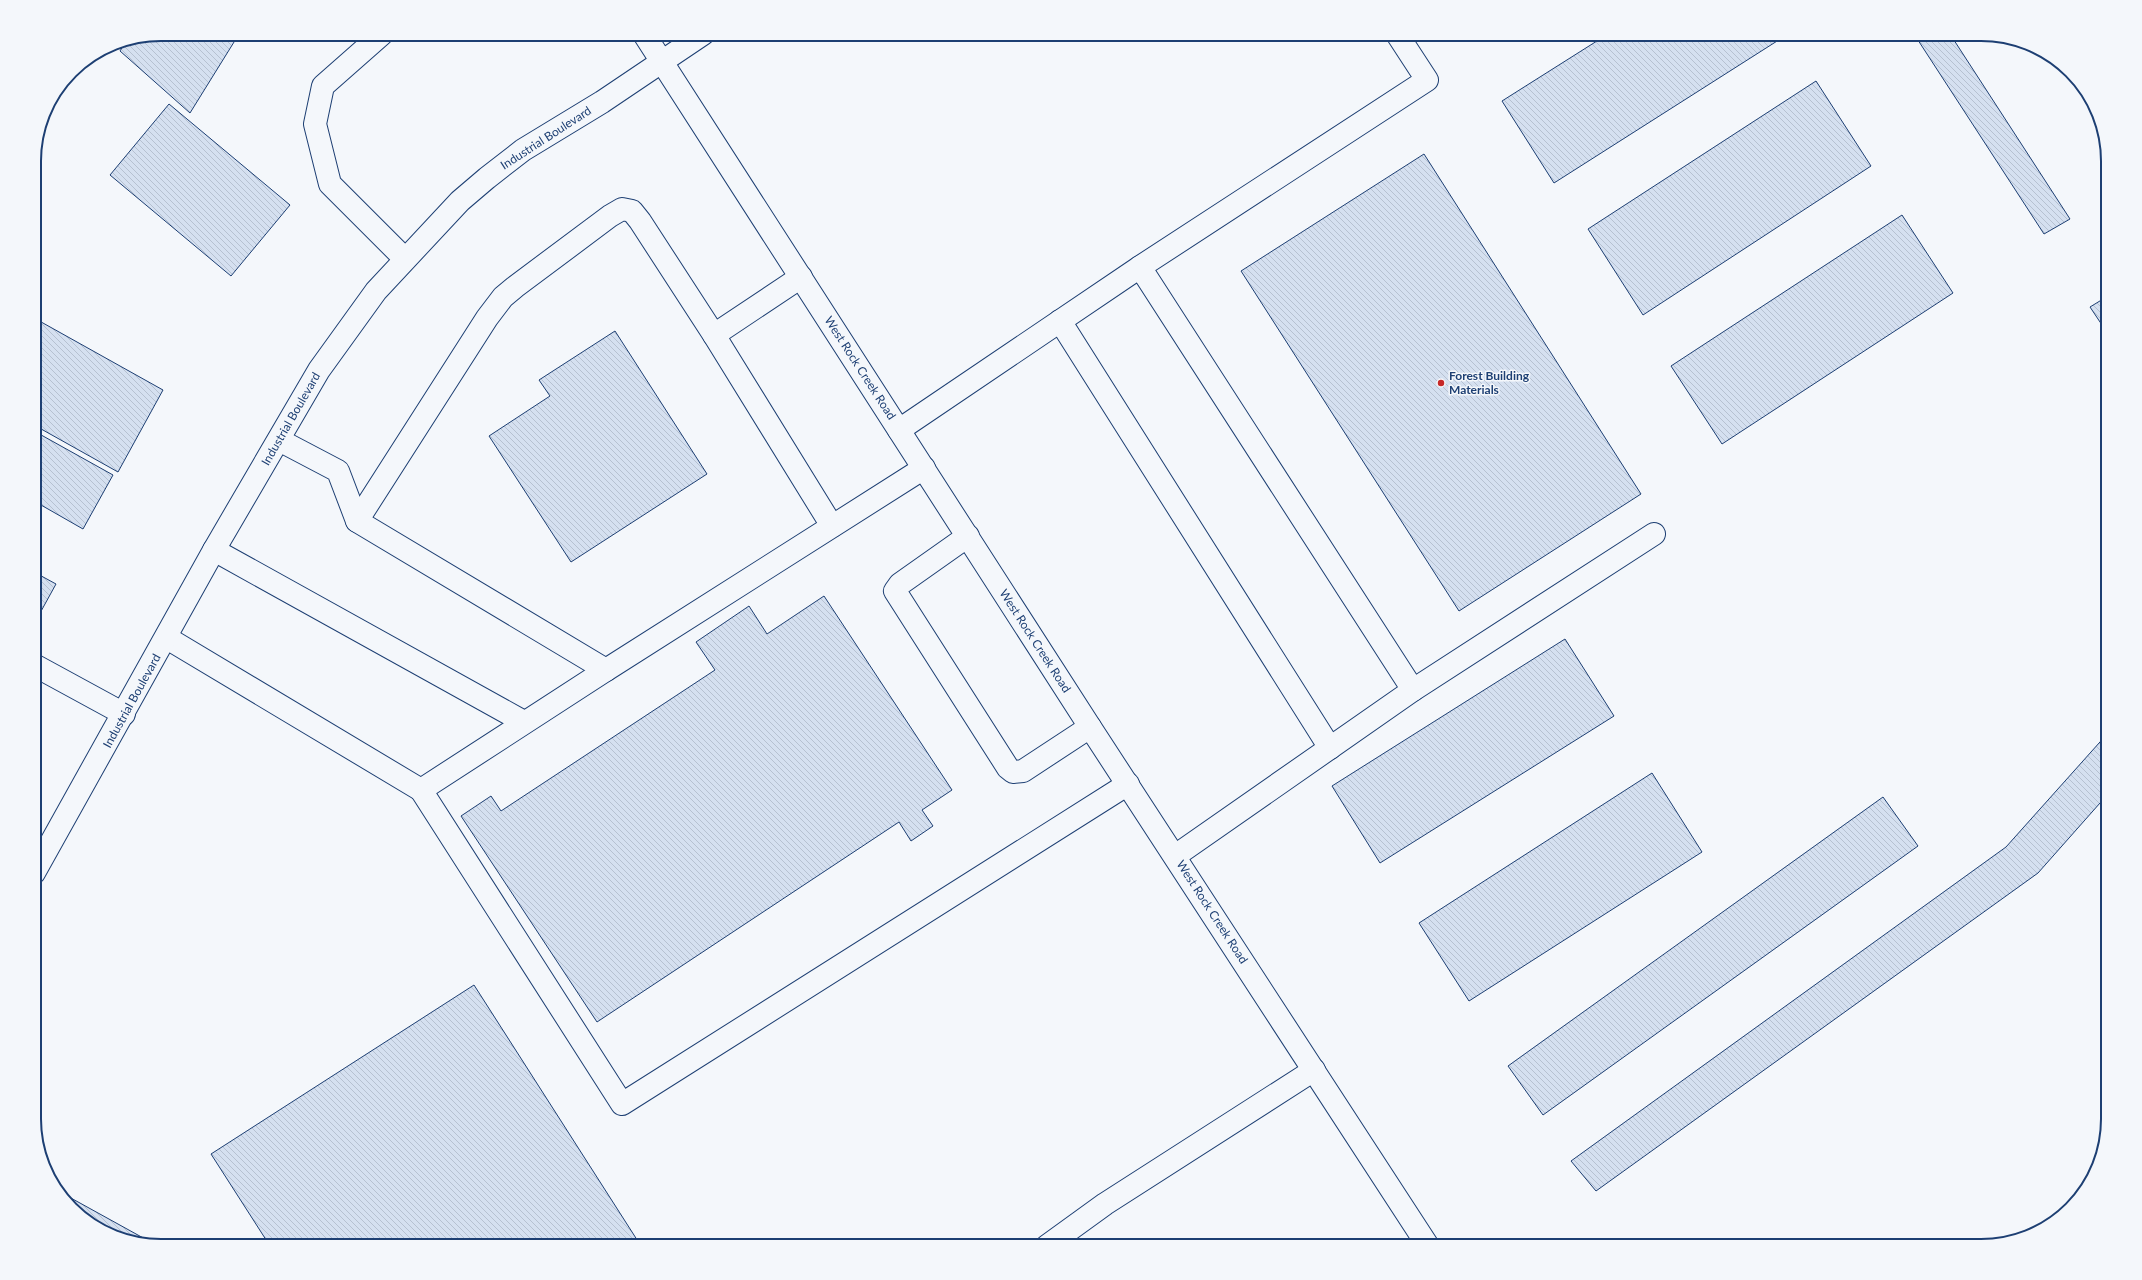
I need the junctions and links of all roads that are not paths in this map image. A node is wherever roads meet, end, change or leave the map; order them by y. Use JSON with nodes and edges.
{"nodes":[{"id":1,"x":374,"y":41,"type":"edge"},
{"id":2,"x":648,"y":41,"type":"edge"},
{"id":3,"x":693,"y":41,"type":"edge"},
{"id":4,"x":1401,"y":41,"type":"edge"},
{"id":5,"x":662,"y":62,"type":"junction"},
{"id":6,"x":405,"y":260,"type":"junction"},
{"id":7,"x":1140,"y":267,"type":"junction"},
{"id":8,"x":801,"y":277,"type":"junction"},
{"id":9,"x":1060,"y":321,"type":"junction"},
{"id":10,"x":714,"y":335,"type":"junction"},
{"id":11,"x":900,"y":430,"type":"junction"},
{"id":12,"x":279,"y":440,"type":"junction"},
{"id":13,"x":924,"y":468,"type":"junction"},
{"id":14,"x":357,"y":521,"type":"junction"},
{"id":15,"x":832,"y":526,"type":"junction"},
{"id":16,"x":1654,"y":534,"type":"dead end"},
{"id":17,"x":968,"y":536,"type":"junction"},
{"id":18,"x":214,"y":550,"type":"junction"},
{"id":19,"x":167,"y":638,"type":"junction"},
{"id":20,"x":41,"y":669,"type":"edge"},
{"id":21,"x":606,"y":670,"type":"junction"},
{"id":22,"x":1413,"y":690,"type":"junction"},
{"id":23,"x":124,"y":714,"type":"junction"},
{"id":24,"x":524,"y":722,"type":"junction"},
{"id":25,"x":1090,"y":727,"type":"junction"},
{"id":26,"x":1330,"y":748,"type":"junction"},
{"id":27,"x":1128,"y":784,"type":"junction"},
{"id":28,"x":420,"y":790,"type":"junction"},
{"id":29,"x":1175,"y":856,"type":"junction"},
{"id":30,"x":41,"y":861,"type":"edge"},
{"id":31,"x":1314,"y":1070,"type":"junction"},
{"id":32,"x":1058,"y":1239,"type":"edge"},
{"id":33,"x":1423,"y":1239,"type":"edge"}],
"edges":[{"from":1,"to":6,"type":"main road"},
{"from":2,"to":5,"type":"main road","name":"West Rock Creek Road"},
{"from":3,"to":5,"type":"main road","name":"Industrial Boulevard"},
{"from":4,"to":7,"type":"main road"},
{"from":5,"to":6,"type":"main road","name":"Industrial Boulevard"},
{"from":5,"to":8,"type":"main road","name":"West Rock Creek Road"},
{"from":6,"to":12,"type":"main road","name":"Industrial Boulevard"},
{"from":7,"to":9,"type":"main road"},
{"from":7,"to":22,"type":"main road"},
{"from":8,"to":10,"type":"main road"},
{"from":8,"to":11,"type":"main road","name":"West Rock Creek Road"},
{"from":9,"to":11,"type":"main road"},
{"from":9,"to":26,"type":"main road"},
{"from":10,"to":14,"type":"main road"},
{"from":10,"to":15,"type":"main road"},
{"from":11,"to":13,"type":"main road","name":"West Rock Creek Road"},
{"from":12,"to":14,"type":"main road"},
{"from":12,"to":18,"type":"main road","name":"Industrial Boulevard"},
{"from":13,"to":15,"type":"main road"},
{"from":13,"to":17,"type":"main road","name":"West Rock Creek Road"},
{"from":14,"to":21,"type":"main road"},
{"from":15,"to":21,"type":"main road"},
{"from":16,"to":22,"type":"main road"},
{"from":17,"to":25,"type":"main road","name":"West Rock Creek Road"},
{"from":17,"to":25,"type":"main road"},
{"from":18,"to":19,"type":"main road","name":"Industrial Boulevard"},
{"from":18,"to":24,"type":"main road"},
{"from":19,"to":23,"type":"main road","name":"Industrial Boulevard"},
{"from":19,"to":28,"type":"main road"},
{"from":20,"to":23,"type":"main road"},
{"from":21,"to":24,"type":"main road"},
{"from":22,"to":26,"type":"main road"},
{"from":23,"to":30,"type":"main road","name":"Industrial Boulevard"},
{"from":24,"to":28,"type":"main road"},
{"from":25,"to":27,"type":"main road","name":"West Rock Creek Road"},
{"from":26,"to":29,"type":"main road"},
{"from":27,"to":28,"type":"main road"},
{"from":27,"to":29,"type":"main road","name":"West Rock Creek Road"},
{"from":29,"to":31,"type":"main road","name":"West Rock Creek Road"},
{"from":31,"to":32,"type":"main road"},
{"from":31,"to":33,"type":"main road","name":"West Rock Creek Road"}]}
